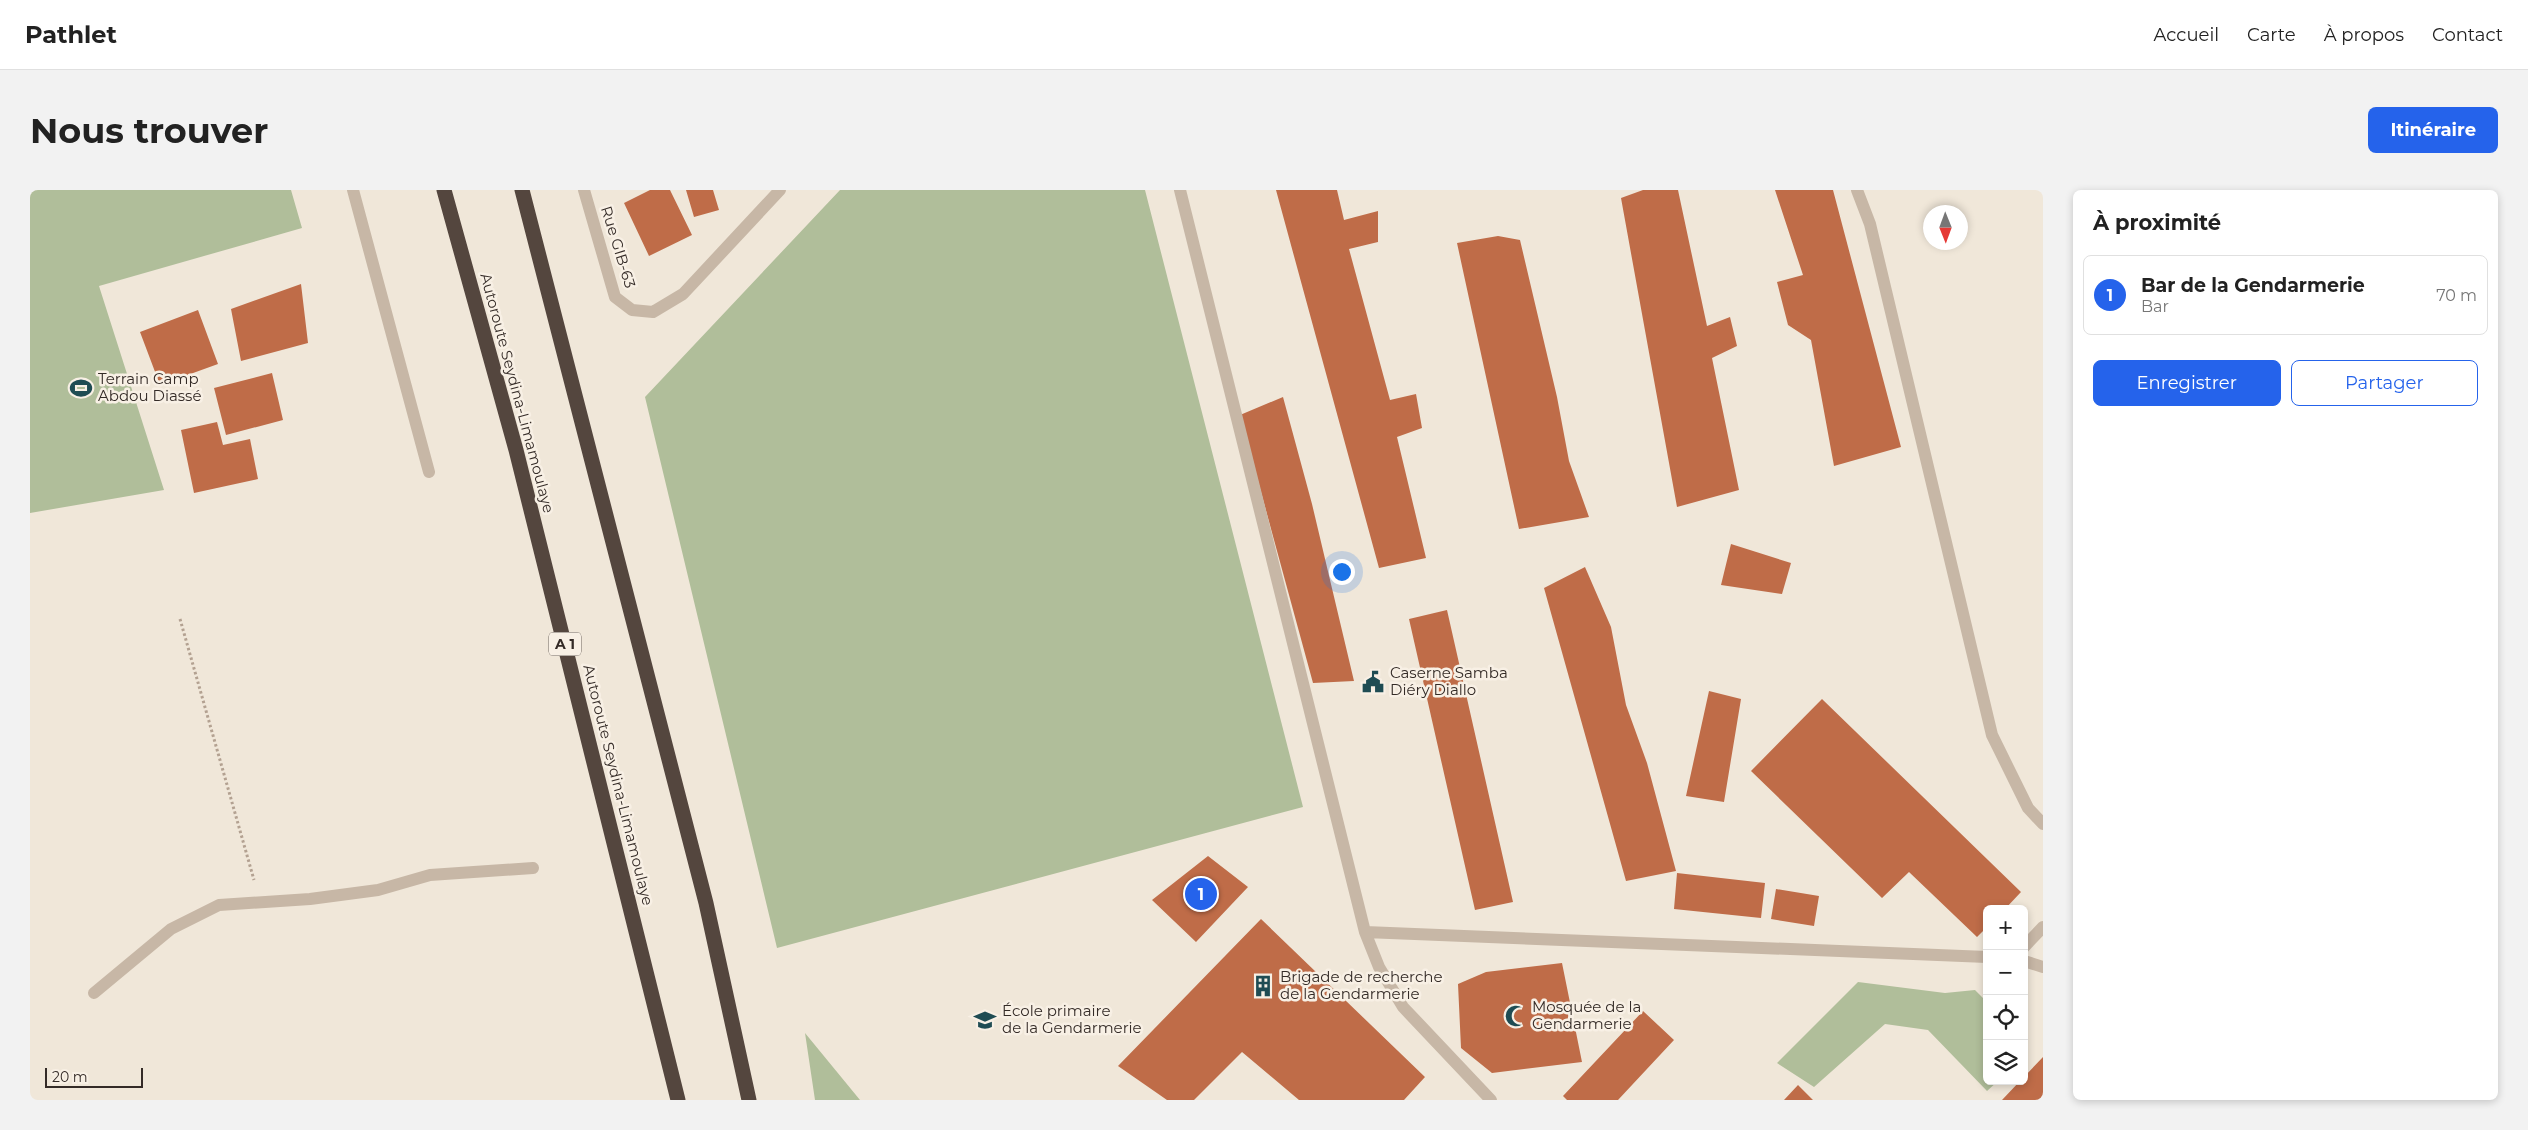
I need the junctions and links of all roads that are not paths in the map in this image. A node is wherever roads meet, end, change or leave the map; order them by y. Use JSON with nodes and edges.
{"nodes":[{"id":1,"x":353,"y":190,"type":"edge"},
{"id":2,"x":444,"y":190,"type":"edge"},
{"id":3,"x":522,"y":190,"type":"edge"},
{"id":4,"x":584,"y":190,"type":"edge"},
{"id":5,"x":780,"y":190,"type":"edge"},
{"id":6,"x":1180,"y":190,"type":"edge"},
{"id":7,"x":1857,"y":190,"type":"edge"},
{"id":8,"x":429,"y":472,"type":"dead end"},
{"id":9,"x":2043,"y":824,"type":"edge"},
{"id":10,"x":533,"y":868,"type":"dead end"},
{"id":11,"x":2043,"y":927,"type":"edge"},
{"id":12,"x":1365,"y":932,"type":"junction"},
{"id":13,"x":2028,"y":943,"type":"edge"},
{"id":14,"x":1983,"y":957,"type":"edge"},
{"id":15,"x":2028,"y":962,"type":"edge"},
{"id":16,"x":2043,"y":967,"type":"edge"},
{"id":17,"x":94,"y":993,"type":"dead end"},
{"id":18,"x":678,"y":1100,"type":"edge"},
{"id":19,"x":749,"y":1100,"type":"edge"},
{"id":20,"x":1491,"y":1100,"type":"edge"}],
"edges":[{"from":1,"to":8,"type":"street"},
{"from":2,"to":18,"type":"highway","name":"Autoroute Seydina-Limamoulaye","number":"A 1"},
{"from":3,"to":19,"type":"highway"},
{"from":4,"to":5,"type":"street","name":"Rue GIB-63"},
{"from":6,"to":12,"type":"street"},
{"from":7,"to":9,"type":"street"},
{"from":10,"to":17,"type":"street"},
{"from":11,"to":13,"type":"street"},
{"from":12,"to":14,"type":"street"},
{"from":12,"to":20,"type":"street"},
{"from":15,"to":16,"type":"street"}]}
